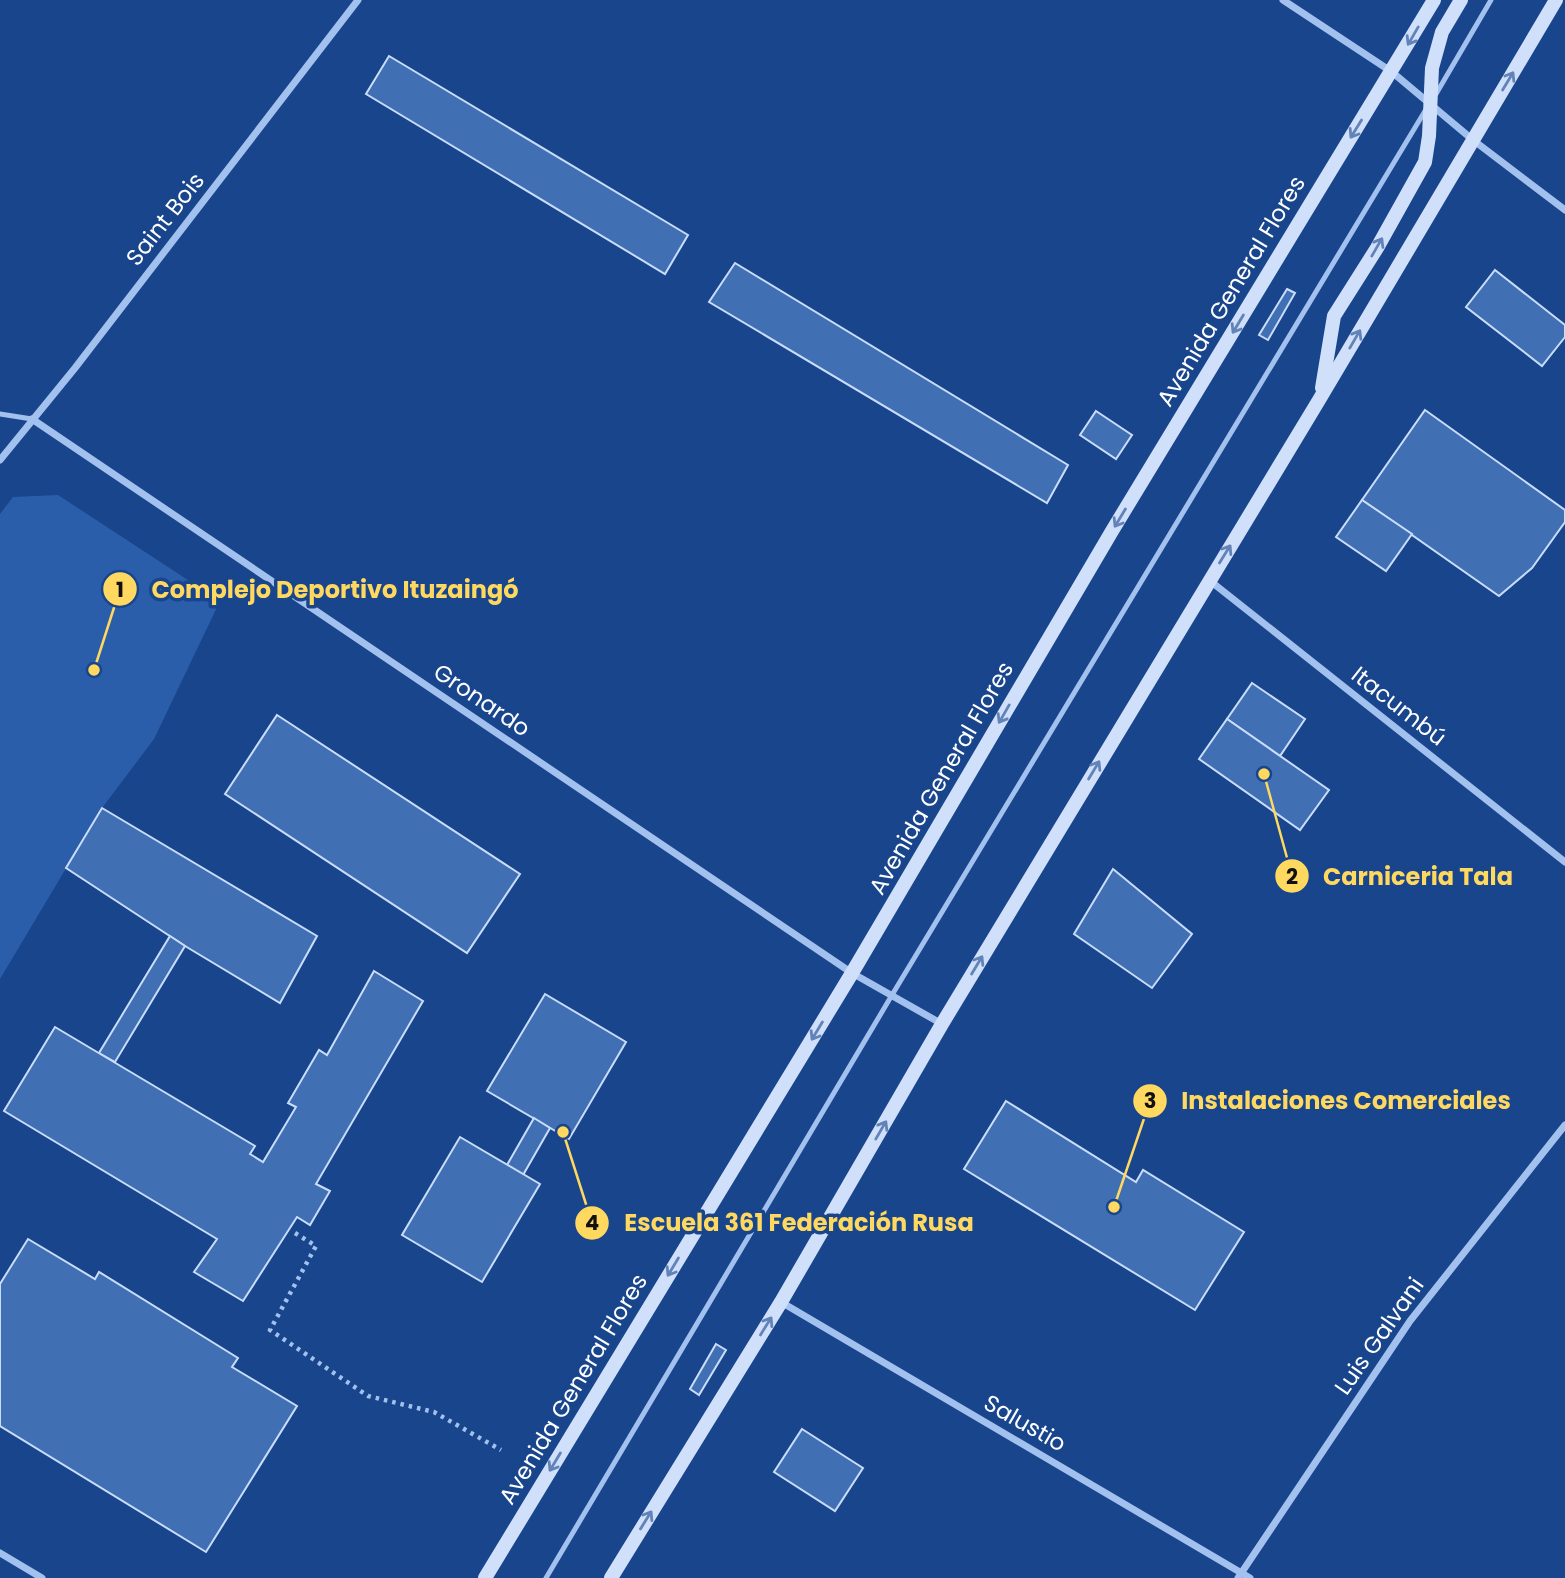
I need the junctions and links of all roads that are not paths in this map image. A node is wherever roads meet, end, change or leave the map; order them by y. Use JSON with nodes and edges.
{"nodes":[{"id":1,"x":358,"y":0,"type":"edge"},
{"id":2,"x":1283,"y":0,"type":"edge"},
{"id":3,"x":1434,"y":0,"type":"edge"},
{"id":4,"x":1461,"y":0,"type":"edge"},
{"id":5,"x":1491,"y":0,"type":"edge"},
{"id":6,"x":1556,"y":0,"type":"edge"},
{"id":7,"x":1392,"y":72,"type":"junction"},
{"id":8,"x":1430,"y":103,"type":"junction"},
{"id":9,"x":1473,"y":140,"type":"junction"},
{"id":10,"x":1565,"y":210,"type":"edge"},
{"id":11,"x":1320,"y":400,"type":"junction"},
{"id":12,"x":0,"y":414,"type":"edge"},
{"id":13,"x":32,"y":419,"type":"junction"},
{"id":14,"x":0,"y":460,"type":"edge"},
{"id":15,"x":1209,"y":580,"type":"junction"},
{"id":16,"x":1565,"y":862,"type":"edge"},
{"id":17,"x":852,"y":972,"type":"junction"},
{"id":18,"x":892,"y":995,"type":"junction"},
{"id":19,"x":942,"y":1024,"type":"junction"},
{"id":20,"x":1565,"y":1125,"type":"edge"},
{"id":21,"x":781,"y":1302,"type":"junction"},
{"id":22,"x":0,"y":1553,"type":"edge"},
{"id":23,"x":1240,"y":1575,"type":"edge"},
{"id":24,"x":42,"y":1578,"type":"edge"},
{"id":25,"x":485,"y":1578,"type":"edge"},
{"id":26,"x":546,"y":1578,"type":"edge"},
{"id":27,"x":611,"y":1578,"type":"edge"},
{"id":28,"x":1250,"y":1578,"type":"edge"}],
"edges":[{"from":1,"to":13,"type":"street","name":"Saint Bois"},
{"from":2,"to":7,"type":"street"},
{"from":3,"to":7,"type":"main road","name":"Avenida General Flores","one_way":true},
{"from":4,"to":8,"type":"main road"},
{"from":5,"to":8,"type":"lane"},
{"from":9,"to":6,"type":"main road","one_way":true},
{"from":7,"to":8,"type":"street"},
{"from":7,"to":17,"type":"main road","name":"Avenida General Flores","one_way":true},
{"from":8,"to":9,"type":"street"},
{"from":11,"to":8,"type":"main road","one_way":true},
{"from":8,"to":18,"type":"lane"},
{"from":9,"to":10,"type":"street"},
{"from":11,"to":9,"type":"main road","one_way":true},
{"from":15,"to":11,"type":"main road","one_way":true},
{"from":12,"to":13,"type":"lane","name":"Gronardo"},
{"from":13,"to":14,"type":"street","name":"Saint Bois"},
{"from":13,"to":17,"type":"street","name":"Gronardo"},
{"from":15,"to":16,"type":"street","name":"Itacumbú"},
{"from":19,"to":15,"type":"main road","one_way":true},
{"from":17,"to":18,"type":"street","name":"Gronardo"},
{"from":17,"to":25,"type":"main road","name":"Avenida General Flores","one_way":true},
{"from":18,"to":19,"type":"street","name":"Gronardo"},
{"from":18,"to":26,"type":"lane"},
{"from":21,"to":19,"type":"main road","one_way":true},
{"from":20,"to":23,"type":"street","name":"Luis Galvani"},
{"from":21,"to":23,"type":"street","name":"Salustio"},
{"from":27,"to":21,"type":"main road","one_way":true},
{"from":22,"to":24,"type":"street"},
{"from":23,"to":28,"type":"street","name":"Salustio"}]}
